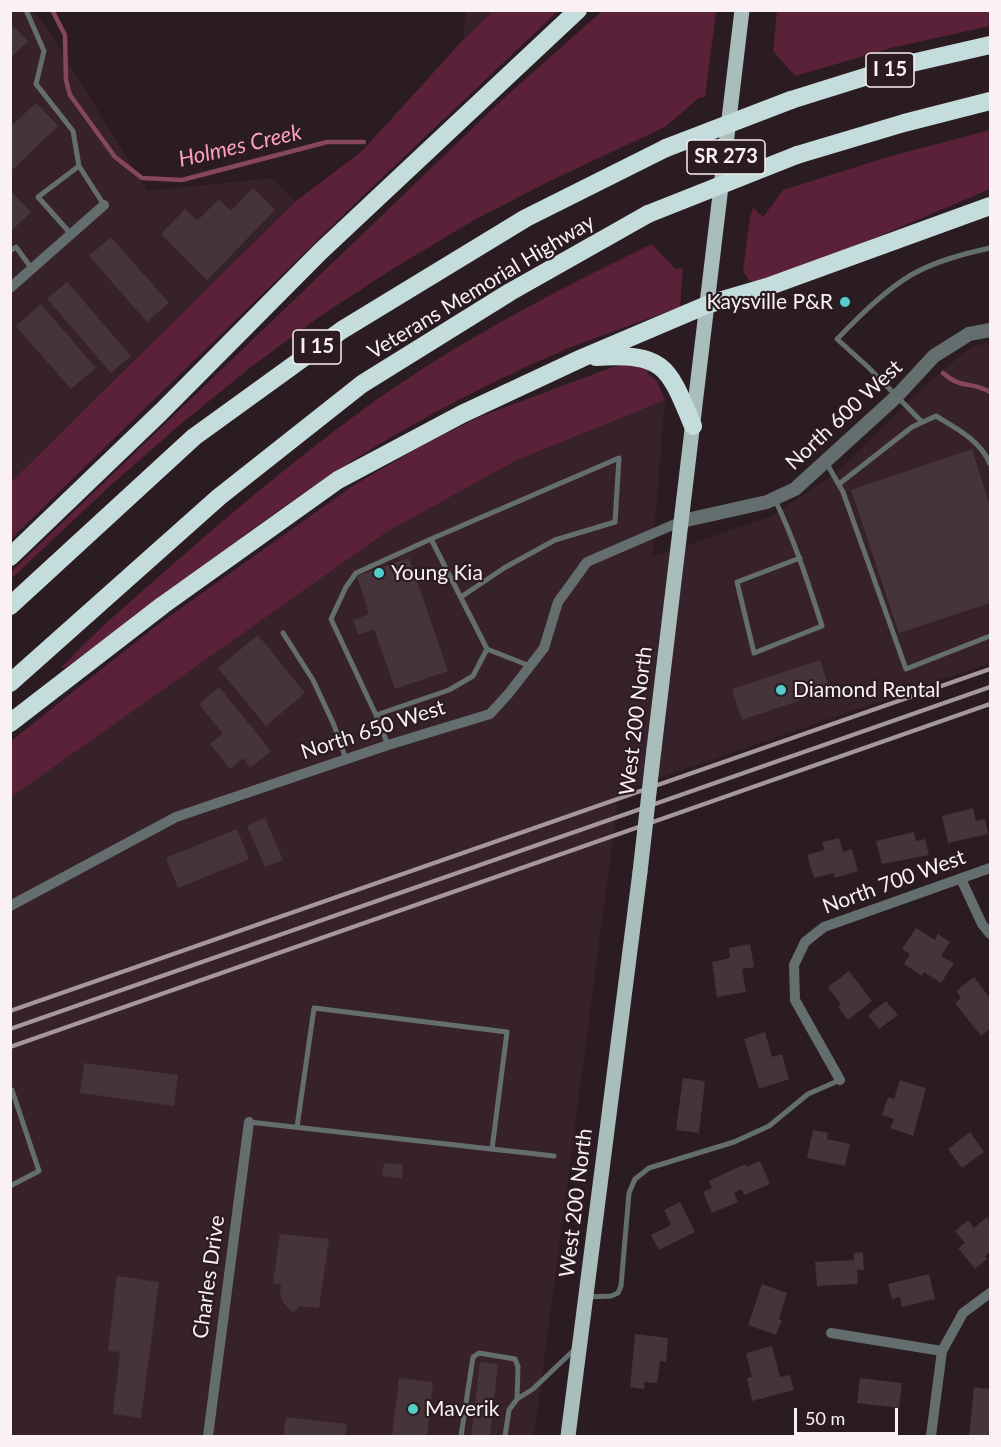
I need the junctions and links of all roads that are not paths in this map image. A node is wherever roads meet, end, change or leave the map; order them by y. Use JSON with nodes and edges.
{"nodes":[{"id":1,"x":26,"y":10,"type":"edge"},
{"id":2,"x":578,"y":10,"type":"edge"},
{"id":3,"x":742,"y":10,"type":"edge"},
{"id":4,"x":990,"y":45,"type":"edge"},
{"id":5,"x":990,"y":101,"type":"edge"},
{"id":6,"x":79,"y":166,"type":"junction"},
{"id":7,"x":104,"y":206,"type":"joint"},
{"id":8,"x":990,"y":206,"type":"edge"},
{"id":9,"x":71,"y":234,"type":"junction"},
{"id":10,"x":990,"y":248,"type":"edge"},
{"id":11,"x":10,"y":251,"type":"edge"},
{"id":12,"x":32,"y":269,"type":"junction"},
{"id":13,"x":10,"y":288,"type":"edge"},
{"id":14,"x":709,"y":304,"type":"junction"},
{"id":15,"x":990,"y":330,"type":"edge"},
{"id":16,"x":582,"y":358,"type":"junction"},
{"id":17,"x":896,"y":398,"type":"junction"},
{"id":18,"x":922,"y":422,"type":"junction"},
{"id":19,"x":693,"y":426,"type":"junction"},
{"id":20,"x":826,"y":462,"type":"junction"},
{"id":21,"x":990,"y":464,"type":"edge"},
{"id":22,"x":839,"y":484,"type":"junction"},
{"id":23,"x":775,"y":499,"type":"junction"},
{"id":24,"x":682,"y":521,"type":"junction"},
{"id":25,"x":431,"y":539,"type":"junction"},
{"id":26,"x":10,"y":557,"type":"edge"},
{"id":27,"x":800,"y":558,"type":"junction"},
{"id":28,"x":461,"y":597,"type":"junction"},
{"id":29,"x":10,"y":606,"type":"edge"},
{"id":30,"x":283,"y":633,"type":"dead end"},
{"id":31,"x":990,"y":636,"type":"edge"},
{"id":32,"x":487,"y":649,"type":"junction"},
{"id":33,"x":530,"y":666,"type":"junction"},
{"id":34,"x":10,"y":683,"type":"edge"},
{"id":35,"x":376,"y":715,"type":"junction"},
{"id":36,"x":10,"y":723,"type":"edge"},
{"id":37,"x":388,"y":745,"type":"junction"},
{"id":38,"x":346,"y":759,"type":"junction"},
{"id":39,"x":990,"y":868,"type":"edge"},
{"id":40,"x":961,"y":879,"type":"junction"},
{"id":41,"x":10,"y":906,"type":"edge"},
{"id":42,"x":990,"y":934,"type":"edge"},
{"id":43,"x":840,"y":1080,"type":"joint"},
{"id":44,"x":10,"y":1091,"type":"edge"},
{"id":45,"x":249,"y":1122,"type":"joint"},
{"id":46,"x":297,"y":1127,"type":"junction"},
{"id":47,"x":492,"y":1149,"type":"junction"},
{"id":48,"x":555,"y":1156,"type":"dead end"},
{"id":49,"x":10,"y":1186,"type":"edge"},
{"id":50,"x":990,"y":1293,"type":"edge"},
{"id":51,"x":585,"y":1297,"type":"junction"},
{"id":52,"x":831,"y":1333,"type":"dead end"},
{"id":53,"x":579,"y":1345,"type":"junction"},
{"id":54,"x":942,"y":1351,"type":"junction"},
{"id":55,"x":517,"y":1399,"type":"junction"},
{"id":56,"x":208,"y":1437,"type":"edge"},
{"id":57,"x":462,"y":1437,"type":"edge"},
{"id":58,"x":505,"y":1437,"type":"edge"},
{"id":59,"x":568,"y":1437,"type":"edge"},
{"id":60,"x":931,"y":1437,"type":"edge"}],
"edges":[{"from":1,"to":6,"type":"lane"},
{"from":2,"to":26,"type":"highway"},
{"from":3,"to":14,"type":"main road","name":"West 200 North","number":"SR 273"},
{"from":4,"to":29,"type":"highway","name":"Veterans Memorial Highway","number":"I 15","bridge":true},
{"from":5,"to":34,"type":"highway","name":"Veterans Memorial Highway","number":"I 15","bridge":true},
{"from":6,"to":7,"type":"lane"},
{"from":6,"to":9,"type":"lane"},
{"from":7,"to":9,"type":"street"},
{"from":8,"to":14,"type":"highway"},
{"from":9,"to":12,"type":"street"},
{"from":10,"to":17,"type":"lane"},
{"from":11,"to":12,"type":"lane"},
{"from":12,"to":13,"type":"street"},
{"from":14,"to":16,"type":"highway"},
{"from":14,"to":19,"type":"main road","name":"West 200 North"},
{"from":15,"to":17,"type":"street","name":"North 600 West"},
{"from":16,"to":19,"type":"highway"},
{"from":16,"to":36,"type":"highway"},
{"from":17,"to":18,"type":"lane"},
{"from":17,"to":20,"type":"street","name":"North 600 West"},
{"from":18,"to":21,"type":"lane"},
{"from":18,"to":22,"type":"lane"},
{"from":19,"to":24,"type":"main road","name":"West 200 North"},
{"from":20,"to":22,"type":"lane"},
{"from":20,"to":23,"type":"street","name":"North 600 West"},
{"from":22,"to":31,"type":"lane"},
{"from":23,"to":24,"type":"street","name":"North 600 West"},
{"from":23,"to":27,"type":"lane"},
{"from":24,"to":33,"type":"street","name":"North 650 West"},
{"from":24,"to":51,"type":"main road","name":"West 200 North","bridge":true},
{"from":25,"to":28,"type":"lane"},
{"from":25,"to":28,"type":"lane"},
{"from":25,"to":35,"type":"lane"},
{"from":27,"to":27,"type":"lane"},
{"from":28,"to":32,"type":"lane"},
{"from":30,"to":38,"type":"lane"},
{"from":32,"to":33,"type":"lane"},
{"from":32,"to":35,"type":"lane"},
{"from":33,"to":37,"type":"street","name":"North 650 West"},
{"from":35,"to":37,"type":"lane"},
{"from":37,"to":38,"type":"street","name":"North 650 West"},
{"from":38,"to":41,"type":"street","name":"North 650 West"},
{"from":39,"to":40,"type":"street","name":"North 700 West"},
{"from":40,"to":42,"type":"street"},
{"from":40,"to":43,"type":"street","name":"North 700 West"},
{"from":43,"to":51,"type":"lane"},
{"from":44,"to":49,"type":"lane"},
{"from":45,"to":46,"type":"lane"},
{"from":45,"to":56,"type":"street","name":"Charles Drive"},
{"from":46,"to":47,"type":"lane"},
{"from":46,"to":47,"type":"lane"},
{"from":47,"to":48,"type":"lane"},
{"from":50,"to":54,"type":"street"},
{"from":51,"to":53,"type":"main road","name":"West 200 North"},
{"from":52,"to":54,"type":"street"},
{"from":53,"to":55,"type":"lane"},
{"from":53,"to":59,"type":"main road","name":"West 200 North"},
{"from":54,"to":60,"type":"street"},
{"from":55,"to":57,"type":"lane"},
{"from":55,"to":58,"type":"lane"}]}
